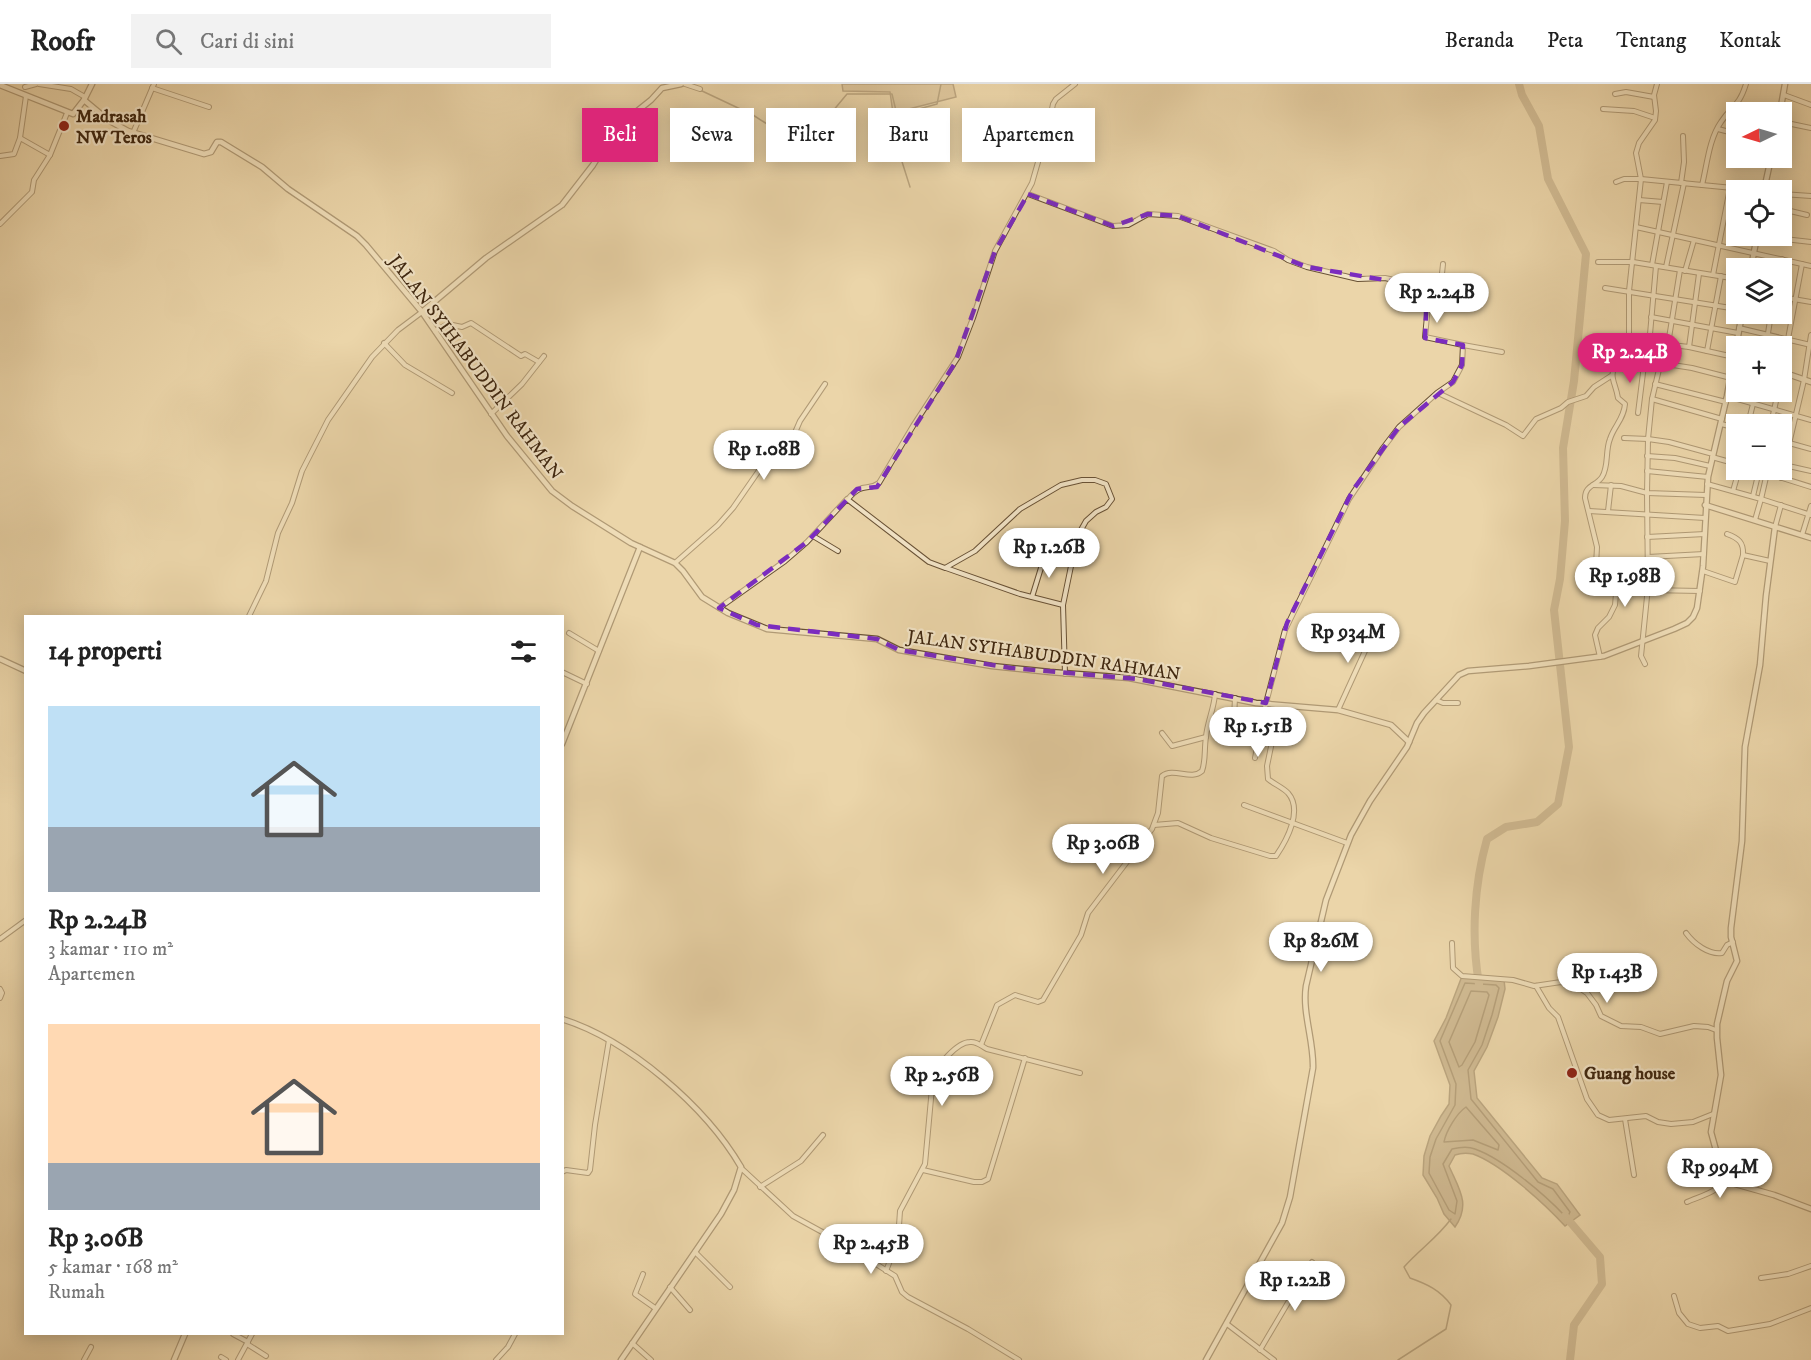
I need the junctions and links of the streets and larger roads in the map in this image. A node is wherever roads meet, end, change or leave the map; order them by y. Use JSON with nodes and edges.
{"nodes":[{"id":1,"x":38,"y":84,"type":"edge"},
{"id":2,"x":92,"y":84,"type":"edge"},
{"id":3,"x":683,"y":84,"type":"edge"},
{"id":4,"x":1075,"y":84,"type":"edge"},
{"id":5,"x":1657,"y":84,"type":"edge"},
{"id":6,"x":1746,"y":84,"type":"edge"},
{"id":7,"x":1785,"y":84,"type":"edge"},
{"id":8,"x":26,"y":85,"type":"edge"},
{"id":9,"x":0,"y":86,"type":"edge"},
{"id":10,"x":153,"y":86,"type":"edge"},
{"id":11,"x":10,"y":87,"type":"edge"},
{"id":12,"x":700,"y":89,"type":"dead end"},
{"id":13,"x":1615,"y":94,"type":"dead end"},
{"id":14,"x":23,"y":95,"type":"junction"},
{"id":15,"x":1784,"y":95,"type":"junction"},
{"id":16,"x":1654,"y":98,"type":"junction"},
{"id":17,"x":84,"y":99,"type":"junction"},
{"id":18,"x":1782,"y":102,"type":"edge"},
{"id":19,"x":1811,"y":105,"type":"edge"},
{"id":20,"x":209,"y":106,"type":"dead end"},
{"id":21,"x":1603,"y":109,"type":"dead end"},
{"id":22,"x":67,"y":113,"type":"junction"},
{"id":23,"x":1655,"y":118,"type":"junction"},
{"id":24,"x":1792,"y":124,"type":"edge"},
{"id":25,"x":1811,"y":128,"type":"edge"},
{"id":26,"x":1718,"y":129,"type":"junction"},
{"id":27,"x":1726,"y":131,"type":"edge"},
{"id":28,"x":134,"y":133,"type":"junction"},
{"id":29,"x":1683,"y":136,"type":"dead end"},
{"id":30,"x":20,"y":138,"type":"junction"},
{"id":31,"x":50,"y":155,"type":"junction"},
{"id":32,"x":0,"y":156,"type":"edge"},
{"id":33,"x":1641,"y":179,"type":"junction"},
{"id":34,"x":1616,"y":182,"type":"dead end"},
{"id":35,"x":1667,"y":182,"type":"junction"},
{"id":36,"x":1682,"y":183,"type":"junction"},
{"id":37,"x":1702,"y":185,"type":"junction"},
{"id":38,"x":1726,"y":188,"type":"edge"},
{"id":39,"x":1028,"y":194,"type":"junction"},
{"id":40,"x":1792,"y":194,"type":"edge"},
{"id":41,"x":1811,"y":194,"type":"edge"},
{"id":42,"x":1639,"y":200,"type":"junction"},
{"id":43,"x":1663,"y":202,"type":"junction"},
{"id":44,"x":1726,"y":208,"type":"edge"},
{"id":45,"x":1792,"y":211,"type":"edge"},
{"id":46,"x":1807,"y":215,"type":"dead end"},
{"id":47,"x":0,"y":224,"type":"edge"},
{"id":48,"x":1636,"y":227,"type":"junction"},
{"id":49,"x":1657,"y":232,"type":"junction"},
{"id":50,"x":1672,"y":237,"type":"junction"},
{"id":51,"x":1694,"y":240,"type":"junction"},
{"id":52,"x":1792,"y":240,"type":"edge"},
{"id":53,"x":1811,"y":242,"type":"edge"},
{"id":54,"x":1719,"y":244,"type":"junction"},
{"id":55,"x":1755,"y":246,"type":"edge"},
{"id":56,"x":1754,"y":254,"type":"junction"},
{"id":57,"x":1753,"y":258,"type":"edge"},
{"id":58,"x":1776,"y":258,"type":"edge"},
{"id":59,"x":1598,"y":262,"type":"dead end"},
{"id":60,"x":1633,"y":262,"type":"junction"},
{"id":61,"x":1792,"y":262,"type":"edge"},
{"id":62,"x":1443,"y":264,"type":"dead end"},
{"id":63,"x":1802,"y":264,"type":"junction"},
{"id":64,"x":1654,"y":265,"type":"junction"},
{"id":65,"x":1811,"y":266,"type":"edge"},
{"id":66,"x":1666,"y":267,"type":"junction"},
{"id":67,"x":1682,"y":270,"type":"junction"},
{"id":68,"x":1700,"y":274,"type":"junction"},
{"id":69,"x":1713,"y":275,"type":"junction"},
{"id":70,"x":1721,"y":276,"type":"junction"},
{"id":71,"x":1726,"y":277,"type":"edge"},
{"id":72,"x":1428,"y":287,"type":"junction"},
{"id":73,"x":1605,"y":288,"type":"dead end"},
{"id":74,"x":1629,"y":291,"type":"junction"},
{"id":75,"x":1653,"y":295,"type":"junction"},
{"id":76,"x":1792,"y":298,"type":"edge"},
{"id":77,"x":1674,"y":299,"type":"junction"},
{"id":78,"x":1796,"y":299,"type":"junction"},
{"id":79,"x":1696,"y":302,"type":"junction"},
{"id":80,"x":1811,"y":302,"type":"edge"},
{"id":81,"x":1715,"y":305,"type":"junction"},
{"id":82,"x":1726,"y":307,"type":"edge"},
{"id":83,"x":422,"y":312,"type":"junction"},
{"id":84,"x":1650,"y":317,"type":"junction"},
{"id":85,"x":1672,"y":321,"type":"junction"},
{"id":86,"x":1740,"y":324,"type":"edge"},
{"id":87,"x":1769,"y":324,"type":"edge"},
{"id":88,"x":1693,"y":325,"type":"junction"},
{"id":89,"x":1712,"y":328,"type":"junction"},
{"id":90,"x":435,"y":331,"type":"junction"},
{"id":91,"x":1739,"y":331,"type":"junction"},
{"id":92,"x":1811,"y":334,"type":"edge"},
{"id":93,"x":1767,"y":335,"type":"junction"},
{"id":94,"x":1738,"y":336,"type":"edge"},
{"id":95,"x":1771,"y":336,"type":"edge"},
{"id":96,"x":1789,"y":336,"type":"edge"},
{"id":97,"x":1629,"y":340,"type":"junction"},
{"id":98,"x":1648,"y":341,"type":"junction"},
{"id":99,"x":1792,"y":341,"type":"edge"},
{"id":100,"x":384,"y":343,"type":"junction"},
{"id":101,"x":1667,"y":344,"type":"junction"},
{"id":102,"x":1463,"y":345,"type":"junction"},
{"id":103,"x":1810,"y":345,"type":"edge"},
{"id":104,"x":1689,"y":347,"type":"junction"},
{"id":105,"x":1707,"y":351,"type":"junction"},
{"id":106,"x":1502,"y":352,"type":"dead end"},
{"id":107,"x":544,"y":356,"type":"dead end"},
{"id":108,"x":1726,"y":356,"type":"edge"},
{"id":109,"x":1646,"y":357,"type":"junction"},
{"id":110,"x":1661,"y":357,"type":"junction"},
{"id":111,"x":1629,"y":358,"type":"junction"},
{"id":112,"x":538,"y":362,"type":"junction"},
{"id":113,"x":1660,"y":363,"type":"junction"},
{"id":114,"x":1611,"y":376,"type":"junction"},
{"id":115,"x":1792,"y":376,"type":"edge"},
{"id":116,"x":1726,"y":377,"type":"edge"},
{"id":117,"x":1804,"y":380,"type":"junction"},
{"id":118,"x":1811,"y":382,"type":"edge"},
{"id":119,"x":825,"y":384,"type":"dead end"},
{"id":120,"x":1655,"y":384,"type":"junction"},
{"id":121,"x":452,"y":393,"type":"dead end"},
{"id":122,"x":1437,"y":393,"type":"junction"},
{"id":123,"x":1652,"y":399,"type":"junction"},
{"id":124,"x":1726,"y":402,"type":"joint"},
{"id":125,"x":1749,"y":402,"type":"edge"},
{"id":126,"x":1776,"y":402,"type":"edge"},
{"id":127,"x":1753,"y":403,"type":"junction"},
{"id":128,"x":1774,"y":409,"type":"junction"},
{"id":129,"x":1638,"y":413,"type":"dead end"},
{"id":130,"x":491,"y":414,"type":"junction"},
{"id":131,"x":1750,"y":414,"type":"edge"},
{"id":132,"x":1773,"y":414,"type":"edge"},
{"id":133,"x":1795,"y":416,"type":"junction"},
{"id":134,"x":1811,"y":420,"type":"edge"},
{"id":135,"x":1721,"y":422,"type":"junction"},
{"id":136,"x":1726,"y":424,"type":"edge"},
{"id":137,"x":1792,"y":430,"type":"edge"},
{"id":138,"x":1624,"y":438,"type":"dead end"},
{"id":139,"x":1648,"y":439,"type":"junction"},
{"id":140,"x":1792,"y":444,"type":"edge"},
{"id":141,"x":1811,"y":449,"type":"edge"},
{"id":142,"x":1647,"y":456,"type":"junction"},
{"id":143,"x":1712,"y":456,"type":"junction"},
{"id":144,"x":1726,"y":460,"type":"edge"},
{"id":145,"x":1710,"y":466,"type":"junction"},
{"id":146,"x":1792,"y":467,"type":"edge"},
{"id":147,"x":1647,"y":471,"type":"junction"},
{"id":148,"x":1811,"y":471,"type":"edge"},
{"id":149,"x":1708,"y":477,"type":"junction"},
{"id":150,"x":1736,"y":480,"type":"edge"},
{"id":151,"x":1756,"y":480,"type":"edge"},
{"id":152,"x":1765,"y":480,"type":"edge"},
{"id":153,"x":1788,"y":480,"type":"edge"},
{"id":154,"x":1593,"y":484,"type":"junction"},
{"id":155,"x":1707,"y":484,"type":"junction"},
{"id":156,"x":1611,"y":485,"type":"junction"},
{"id":157,"x":1811,"y":487,"type":"edge"},
{"id":158,"x":1733,"y":491,"type":"junction"},
{"id":159,"x":1647,"y":493,"type":"junction"},
{"id":160,"x":1706,"y":495,"type":"junction"},
{"id":161,"x":1753,"y":496,"type":"junction"},
{"id":162,"x":847,"y":499,"type":"junction"},
{"id":163,"x":1761,"y":499,"type":"junction"},
{"id":164,"x":1705,"y":505,"type":"junction"},
{"id":165,"x":1781,"y":505,"type":"junction"},
{"id":166,"x":1811,"y":506,"type":"edge"},
{"id":167,"x":1589,"y":511,"type":"junction"},
{"id":168,"x":1608,"y":511,"type":"junction"},
{"id":169,"x":1647,"y":515,"type":"junction"},
{"id":170,"x":1810,"y":515,"type":"edge"},
{"id":171,"x":1705,"y":518,"type":"junction"},
{"id":172,"x":1755,"y":520,"type":"junction"},
{"id":173,"x":1775,"y":527,"type":"junction"},
{"id":174,"x":1705,"y":534,"type":"junction"},
{"id":175,"x":1727,"y":534,"type":"dead end"},
{"id":176,"x":1802,"y":535,"type":"junction"},
{"id":177,"x":813,"y":536,"type":"junction"},
{"id":178,"x":1647,"y":537,"type":"junction"},
{"id":179,"x":1811,"y":538,"type":"edge"},
{"id":180,"x":640,"y":547,"type":"junction"},
{"id":181,"x":838,"y":551,"type":"dead end"},
{"id":182,"x":1704,"y":554,"type":"junction"},
{"id":183,"x":1044,"y":555,"type":"dead end"},
{"id":184,"x":1743,"y":555,"type":"junction"},
{"id":185,"x":1648,"y":556,"type":"junction"},
{"id":186,"x":1770,"y":561,"type":"junction"},
{"id":187,"x":675,"y":563,"type":"junction"},
{"id":188,"x":1596,"y":564,"type":"junction"},
{"id":189,"x":945,"y":568,"type":"junction"},
{"id":190,"x":1649,"y":569,"type":"junction"},
{"id":191,"x":1702,"y":572,"type":"junction"},
{"id":192,"x":1648,"y":590,"type":"junction"},
{"id":193,"x":1700,"y":591,"type":"junction"},
{"id":194,"x":1032,"y":597,"type":"junction"},
{"id":195,"x":1063,"y":605,"type":"junction"},
{"id":196,"x":719,"y":608,"type":"junction"},
{"id":197,"x":249,"y":615,"type":"edge"},
{"id":198,"x":1376,"y":627,"type":"dead end"},
{"id":199,"x":569,"y":633,"type":"dead end"},
{"id":200,"x":1642,"y":640,"type":"junction"},
{"id":201,"x":600,"y":651,"type":"junction"},
{"id":202,"x":1600,"y":657,"type":"junction"},
{"id":203,"x":0,"y":659,"type":"edge"},
{"id":204,"x":1645,"y":664,"type":"dead end"},
{"id":205,"x":24,"y":670,"type":"edge"},
{"id":206,"x":564,"y":673,"type":"edge"},
{"id":207,"x":1065,"y":674,"type":"junction"},
{"id":208,"x":588,"y":684,"type":"junction"},
{"id":209,"x":1215,"y":694,"type":"junction"},
{"id":210,"x":1235,"y":698,"type":"junction"},
{"id":211,"x":1436,"y":699,"type":"junction"},
{"id":212,"x":1266,"y":703,"type":"junction"},
{"id":213,"x":1458,"y":704,"type":"dead end"},
{"id":214,"x":1338,"y":710,"type":"junction"},
{"id":215,"x":1234,"y":718,"type":"dead end"},
{"id":216,"x":1260,"y":731,"type":"junction"},
{"id":217,"x":1162,"y":733,"type":"dead end"},
{"id":218,"x":1206,"y":737,"type":"junction"},
{"id":219,"x":564,"y":739,"type":"edge"},
{"id":220,"x":1409,"y":742,"type":"junction"},
{"id":221,"x":1255,"y":758,"type":"dead end"},
{"id":222,"x":1244,"y":805,"type":"dead end"},
{"id":223,"x":1292,"y":822,"type":"junction"},
{"id":224,"x":1154,"y":825,"type":"junction"},
{"id":225,"x":1347,"y":843,"type":"junction"},
{"id":226,"x":24,"y":922,"type":"edge"},
{"id":227,"x":1686,"y":933,"type":"dead end"},
{"id":228,"x":0,"y":939,"type":"edge"},
{"id":229,"x":1732,"y":942,"type":"junction"},
{"id":230,"x":1452,"y":943,"type":"dead end"},
{"id":231,"x":1536,"y":986,"type":"junction"},
{"id":232,"x":0,"y":989,"type":"edge"},
{"id":233,"x":0,"y":998,"type":"edge"},
{"id":234,"x":564,"y":1020,"type":"edge"},
{"id":235,"x":1716,"y":1030,"type":"junction"},
{"id":236,"x":609,"y":1040,"type":"junction"},
{"id":237,"x":981,"y":1045,"type":"junction"},
{"id":238,"x":1025,"y":1058,"type":"junction"},
{"id":239,"x":1080,"y":1073,"type":"dead end"},
{"id":240,"x":1713,"y":1114,"type":"junction"},
{"id":241,"x":1625,"y":1119,"type":"junction"},
{"id":242,"x":823,"y":1135,"type":"dead end"},
{"id":243,"x":741,"y":1167,"type":"junction"},
{"id":244,"x":923,"y":1170,"type":"junction"},
{"id":245,"x":564,"y":1171,"type":"edge"},
{"id":246,"x":1727,"y":1173,"type":"junction"},
{"id":247,"x":1634,"y":1175,"type":"dead end"},
{"id":248,"x":760,"y":1186,"type":"junction"},
{"id":249,"x":1687,"y":1202,"type":"dead end"},
{"id":250,"x":1811,"y":1209,"type":"edge"},
{"id":251,"x":695,"y":1252,"type":"junction"},
{"id":252,"x":1312,"y":1262,"type":"dead end"},
{"id":253,"x":1811,"y":1266,"type":"edge"},
{"id":254,"x":886,"y":1271,"type":"junction"},
{"id":255,"x":643,"y":1274,"type":"dead end"},
{"id":256,"x":1761,"y":1278,"type":"dead end"},
{"id":257,"x":670,"y":1287,"type":"junction"},
{"id":258,"x":730,"y":1287,"type":"dead end"},
{"id":259,"x":1674,"y":1296,"type":"dead end"},
{"id":260,"x":655,"y":1308,"type":"junction"},
{"id":261,"x":1811,"y":1308,"type":"edge"},
{"id":262,"x":690,"y":1310,"type":"dead end"},
{"id":263,"x":1227,"y":1324,"type":"junction"},
{"id":264,"x":185,"y":1335,"type":"edge"},
{"id":265,"x":235,"y":1335,"type":"edge"},
{"id":266,"x":252,"y":1335,"type":"edge"},
{"id":267,"x":514,"y":1335,"type":"edge"},
{"id":268,"x":248,"y":1343,"type":"junction"},
{"id":269,"x":632,"y":1343,"type":"junction"},
{"id":270,"x":91,"y":1347,"type":"dead end"},
{"id":271,"x":1260,"y":1350,"type":"junction"},
{"id":272,"x":266,"y":1356,"type":"dead end"},
{"id":273,"x":221,"y":1357,"type":"dead end"},
{"id":274,"x":84,"y":1360,"type":"edge"},
{"id":275,"x":174,"y":1360,"type":"edge"},
{"id":276,"x":226,"y":1360,"type":"edge"},
{"id":277,"x":238,"y":1360,"type":"edge"},
{"id":278,"x":496,"y":1360,"type":"edge"},
{"id":279,"x":621,"y":1360,"type":"edge"},
{"id":280,"x":651,"y":1360,"type":"edge"},
{"id":281,"x":1019,"y":1360,"type":"edge"},
{"id":282,"x":1206,"y":1360,"type":"edge"},
{"id":283,"x":1274,"y":1360,"type":"edge"}],
"edges":[{"from":1,"to":8,"type":"street"},
{"from":1,"to":17,"type":"street"},
{"from":2,"to":17,"type":"street"},
{"from":3,"to":12,"type":"street"},
{"from":3,"to":83,"type":"street"},
{"from":4,"to":39,"type":"street"},
{"from":5,"to":16,"type":"street"},
{"from":6,"to":26,"type":"street"},
{"from":7,"to":15,"type":"street"},
{"from":8,"to":14,"type":"street"},
{"from":9,"to":11,"type":"street"},
{"from":10,"to":20,"type":"street"},
{"from":10,"to":28,"type":"street"},
{"from":11,"to":14,"type":"street"},
{"from":13,"to":16,"type":"street"},
{"from":14,"to":22,"type":"street"},
{"from":14,"to":30,"type":"street"},
{"from":15,"to":18,"type":"street"},
{"from":15,"to":19,"type":"street"},
{"from":16,"to":23,"type":"street"},
{"from":17,"to":22,"type":"street"},
{"from":17,"to":28,"type":"street","name":"JALAN SYIHABUDDIN RAHMAN"},
{"from":21,"to":23,"type":"street"},
{"from":22,"to":31,"type":"street"},
{"from":23,"to":33,"type":"street"},
{"from":24,"to":25,"type":"street"},
{"from":26,"to":27,"type":"street"},
{"from":26,"to":37,"type":"street"},
{"from":28,"to":83,"type":"street","name":"JALAN SYIHABUDDIN RAHMAN"},
{"from":29,"to":36,"type":"street"},
{"from":30,"to":31,"type":"street"},
{"from":30,"to":32,"type":"street"},
{"from":31,"to":47,"type":"street"},
{"from":33,"to":34,"type":"street"},
{"from":33,"to":35,"type":"street"},
{"from":33,"to":42,"type":"street"},
{"from":35,"to":36,"type":"street"},
{"from":35,"to":43,"type":"street"},
{"from":36,"to":37,"type":"street"},
{"from":36,"to":50,"type":"street"},
{"from":37,"to":38,"type":"street"},
{"from":39,"to":72,"type":"street"},
{"from":39,"to":162,"type":"street"},
{"from":40,"to":41,"type":"street"},
{"from":42,"to":43,"type":"street"},
{"from":42,"to":48,"type":"street"},
{"from":43,"to":49,"type":"street"},
{"from":44,"to":54,"type":"street"},
{"from":45,"to":46,"type":"street"},
{"from":48,"to":49,"type":"street"},
{"from":48,"to":60,"type":"street"},
{"from":49,"to":50,"type":"street"},
{"from":49,"to":64,"type":"street"},
{"from":50,"to":51,"type":"street"},
{"from":50,"to":66,"type":"street"},
{"from":51,"to":54,"type":"street"},
{"from":51,"to":67,"type":"street"},
{"from":52,"to":53,"type":"street"},
{"from":54,"to":56,"type":"street"},
{"from":54,"to":69,"type":"street"},
{"from":55,"to":56,"type":"street"},
{"from":56,"to":57,"type":"street"},
{"from":56,"to":58,"type":"street"},
{"from":59,"to":60,"type":"street"},
{"from":60,"to":64,"type":"street"},
{"from":60,"to":74,"type":"street"},
{"from":61,"to":63,"type":"street"},
{"from":62,"to":72,"type":"street"},
{"from":63,"to":65,"type":"street"},
{"from":63,"to":78,"type":"street"},
{"from":64,"to":66,"type":"street"},
{"from":64,"to":75,"type":"street"},
{"from":66,"to":67,"type":"street"},
{"from":67,"to":68,"type":"street"},
{"from":67,"to":77,"type":"street"},
{"from":68,"to":69,"type":"street"},
{"from":68,"to":79,"type":"street"},
{"from":69,"to":70,"type":"street"},
{"from":70,"to":71,"type":"street"},
{"from":70,"to":81,"type":"street"},
{"from":72,"to":102,"type":"street"},
{"from":73,"to":74,"type":"street"},
{"from":74,"to":75,"type":"street"},
{"from":74,"to":97,"type":"street"},
{"from":75,"to":77,"type":"street"},
{"from":75,"to":84,"type":"street"},
{"from":76,"to":78,"type":"street"},
{"from":77,"to":79,"type":"street"},
{"from":77,"to":85,"type":"street"},
{"from":78,"to":80,"type":"street"},
{"from":78,"to":96,"type":"street"},
{"from":79,"to":81,"type":"street"},
{"from":79,"to":88,"type":"street"},
{"from":81,"to":82,"type":"street"},
{"from":81,"to":89,"type":"street"},
{"from":83,"to":90,"type":"street","name":"JALAN SYIHABUDDIN RAHMAN"},
{"from":83,"to":100,"type":"street"},
{"from":84,"to":85,"type":"street"},
{"from":84,"to":98,"type":"street"},
{"from":85,"to":88,"type":"street"},
{"from":85,"to":101,"type":"street"},
{"from":86,"to":91,"type":"street"},
{"from":87,"to":93,"type":"street"},
{"from":88,"to":89,"type":"street"},
{"from":88,"to":104,"type":"street"},
{"from":89,"to":91,"type":"street"},
{"from":89,"to":105,"type":"street"},
{"from":90,"to":112,"type":"street"},
{"from":90,"to":130,"type":"street","name":"JALAN SYIHABUDDIN RAHMAN"},
{"from":91,"to":93,"type":"street"},
{"from":91,"to":94,"type":"street"},
{"from":92,"to":103,"type":"street"},
{"from":93,"to":95,"type":"street"},
{"from":97,"to":98,"type":"street"},
{"from":97,"to":111,"type":"street"},
{"from":98,"to":101,"type":"street"},
{"from":98,"to":109,"type":"street"},
{"from":99,"to":103,"type":"street"},
{"from":100,"to":121,"type":"street"},
{"from":100,"to":197,"type":"street"},
{"from":101,"to":104,"type":"street"},
{"from":101,"to":110,"type":"street"},
{"from":102,"to":106,"type":"street"},
{"from":102,"to":122,"type":"street"},
{"from":103,"to":117,"type":"street"},
{"from":104,"to":105,"type":"street"},
{"from":105,"to":108,"type":"street"},
{"from":107,"to":112,"type":"street"},
{"from":109,"to":110,"type":"street"},
{"from":109,"to":111,"type":"street"},
{"from":109,"to":129,"type":"street"},
{"from":110,"to":113,"type":"street"},
{"from":111,"to":114,"type":"street"},
{"from":112,"to":130,"type":"street"},
{"from":113,"to":116,"type":"street"},
{"from":113,"to":120,"type":"street"},
{"from":114,"to":122,"type":"street"},
{"from":114,"to":154,"type":"street"},
{"from":115,"to":117,"type":"street"},
{"from":117,"to":118,"type":"street"},
{"from":117,"to":133,"type":"street"},
{"from":119,"to":187,"type":"street"},
{"from":120,"to":123,"type":"street"},
{"from":120,"to":124,"type":"street"},
{"from":122,"to":212,"type":"street"},
{"from":123,"to":135,"type":"street"},
{"from":123,"to":139,"type":"street"},
{"from":124,"to":135,"type":"street"},
{"from":125,"to":127,"type":"street"},
{"from":126,"to":128,"type":"street"},
{"from":127,"to":128,"type":"street"},
{"from":127,"to":131,"type":"street"},
{"from":128,"to":132,"type":"street"},
{"from":128,"to":133,"type":"street"},
{"from":130,"to":180,"type":"street","name":"JALAN SYIHABUDDIN RAHMAN"},
{"from":133,"to":134,"type":"street"},
{"from":133,"to":137,"type":"street"},
{"from":135,"to":136,"type":"street"},
{"from":135,"to":143,"type":"street"},
{"from":138,"to":139,"type":"street"},
{"from":139,"to":142,"type":"street"},
{"from":139,"to":143,"type":"street"},
{"from":140,"to":141,"type":"street"},
{"from":142,"to":145,"type":"street"},
{"from":142,"to":147,"type":"street"},
{"from":143,"to":144,"type":"street"},
{"from":143,"to":145,"type":"street"},
{"from":145,"to":149,"type":"street"},
{"from":146,"to":148,"type":"street"},
{"from":147,"to":149,"type":"street"},
{"from":147,"to":159,"type":"street"},
{"from":149,"to":155,"type":"street"},
{"from":150,"to":158,"type":"street"},
{"from":151,"to":161,"type":"street"},
{"from":152,"to":163,"type":"street"},
{"from":153,"to":157,"type":"street"},
{"from":154,"to":156,"type":"street"},
{"from":154,"to":167,"type":"street"},
{"from":155,"to":158,"type":"street"},
{"from":155,"to":160,"type":"street"},
{"from":156,"to":159,"type":"street"},
{"from":156,"to":168,"type":"street"},
{"from":158,"to":161,"type":"street"},
{"from":159,"to":160,"type":"street"},
{"from":159,"to":169,"type":"street"},
{"from":160,"to":164,"type":"street"},
{"from":161,"to":163,"type":"street"},
{"from":162,"to":177,"type":"street"},
{"from":162,"to":189,"type":"street"},
{"from":163,"to":165,"type":"street"},
{"from":163,"to":172,"type":"street"},
{"from":164,"to":171,"type":"street"},
{"from":164,"to":172,"type":"street"},
{"from":165,"to":170,"type":"street"},
{"from":165,"to":173,"type":"street"},
{"from":166,"to":170,"type":"street"},
{"from":167,"to":168,"type":"street"},
{"from":167,"to":188,"type":"street"},
{"from":168,"to":169,"type":"street"},
{"from":169,"to":171,"type":"street"},
{"from":169,"to":178,"type":"street"},
{"from":170,"to":176,"type":"street"},
{"from":171,"to":174,"type":"street"},
{"from":172,"to":173,"type":"street"},
{"from":173,"to":176,"type":"street"},
{"from":173,"to":186,"type":"street"},
{"from":174,"to":178,"type":"street"},
{"from":174,"to":182,"type":"street"},
{"from":175,"to":184,"type":"street"},
{"from":176,"to":179,"type":"street"},
{"from":177,"to":181,"type":"street"},
{"from":177,"to":196,"type":"street"},
{"from":178,"to":185,"type":"street"},
{"from":180,"to":187,"type":"street","name":"JALAN SYIHABUDDIN RAHMAN"},
{"from":180,"to":201,"type":"street"},
{"from":182,"to":185,"type":"street"},
{"from":182,"to":191,"type":"street"},
{"from":183,"to":194,"type":"street"},
{"from":184,"to":186,"type":"street"},
{"from":184,"to":191,"type":"street"},
{"from":185,"to":190,"type":"street"},
{"from":186,"to":229,"type":"street"},
{"from":187,"to":196,"type":"street","name":"JALAN SYIHABUDDIN RAHMAN"},
{"from":188,"to":190,"type":"street"},
{"from":188,"to":202,"type":"street"},
{"from":189,"to":194,"type":"street"},
{"from":189,"to":195,"type":"street"},
{"from":190,"to":192,"type":"street"},
{"from":191,"to":193,"type":"street"},
{"from":192,"to":193,"type":"street"},
{"from":192,"to":200,"type":"street"},
{"from":193,"to":200,"type":"street"},
{"from":194,"to":195,"type":"street"},
{"from":195,"to":207,"type":"street"},
{"from":196,"to":207,"type":"street","name":"JALAN SYIHABUDDIN RAHMAN"},
{"from":198,"to":214,"type":"street"},
{"from":199,"to":201,"type":"street"},
{"from":200,"to":202,"type":"street"},
{"from":200,"to":204,"type":"street"},
{"from":201,"to":208,"type":"street"},
{"from":202,"to":211,"type":"street"},
{"from":203,"to":205,"type":"street"},
{"from":206,"to":208,"type":"street"},
{"from":207,"to":209,"type":"street","name":"JALAN SYIHABUDDIN RAHMAN"},
{"from":208,"to":219,"type":"street"},
{"from":209,"to":210,"type":"street","name":"JALAN SYIHABUDDIN RAHMAN"},
{"from":209,"to":218,"type":"street"},
{"from":210,"to":212,"type":"street","name":"JALAN SYIHABUDDIN RAHMAN"},
{"from":210,"to":215,"type":"street"},
{"from":211,"to":213,"type":"street"},
{"from":211,"to":220,"type":"street"},
{"from":212,"to":214,"type":"street","name":"JALAN SYIHABUDDIN RAHMAN"},
{"from":212,"to":216,"type":"street"},
{"from":214,"to":220,"type":"street","name":"JALAN SYIHABUDDIN RAHMAN"},
{"from":216,"to":221,"type":"street"},
{"from":216,"to":223,"type":"street"},
{"from":217,"to":218,"type":"street"},
{"from":218,"to":224,"type":"street"},
{"from":220,"to":225,"type":"street"},
{"from":222,"to":223,"type":"street"},
{"from":223,"to":224,"type":"street"},
{"from":223,"to":225,"type":"street"},
{"from":224,"to":237,"type":"street"},
{"from":225,"to":263,"type":"street"},
{"from":226,"to":228,"type":"street"},
{"from":227,"to":229,"type":"street"},
{"from":229,"to":235,"type":"street"},
{"from":230,"to":231,"type":"street"},
{"from":231,"to":235,"type":"street"},
{"from":231,"to":241,"type":"street"},
{"from":232,"to":233,"type":"street"},
{"from":234,"to":236,"type":"street"},
{"from":235,"to":240,"type":"street"},
{"from":236,"to":243,"type":"street"},
{"from":236,"to":245,"type":"street"},
{"from":237,"to":238,"type":"street"},
{"from":237,"to":244,"type":"street"},
{"from":238,"to":239,"type":"street"},
{"from":238,"to":244,"type":"street"},
{"from":240,"to":241,"type":"street"},
{"from":240,"to":246,"type":"street"},
{"from":241,"to":247,"type":"street"},
{"from":242,"to":248,"type":"street"},
{"from":243,"to":248,"type":"street"},
{"from":243,"to":251,"type":"street"},
{"from":244,"to":254,"type":"street"},
{"from":246,"to":249,"type":"street"},
{"from":246,"to":250,"type":"street"},
{"from":248,"to":254,"type":"street"},
{"from":251,"to":257,"type":"street"},
{"from":251,"to":258,"type":"street"},
{"from":252,"to":271,"type":"street"},
{"from":253,"to":256,"type":"street"},
{"from":254,"to":281,"type":"street"},
{"from":255,"to":260,"type":"street"},
{"from":257,"to":260,"type":"street"},
{"from":257,"to":262,"type":"street"},
{"from":259,"to":261,"type":"street"},
{"from":260,"to":269,"type":"street"},
{"from":263,"to":271,"type":"street"},
{"from":263,"to":282,"type":"street"},
{"from":264,"to":275,"type":"street"},
{"from":265,"to":268,"type":"street"},
{"from":266,"to":268,"type":"street"},
{"from":267,"to":278,"type":"street"},
{"from":268,"to":272,"type":"street"},
{"from":268,"to":277,"type":"street"},
{"from":269,"to":279,"type":"street"},
{"from":269,"to":280,"type":"street"},
{"from":270,"to":274,"type":"street"},
{"from":271,"to":283,"type":"street"},
{"from":273,"to":276,"type":"street"}]}
